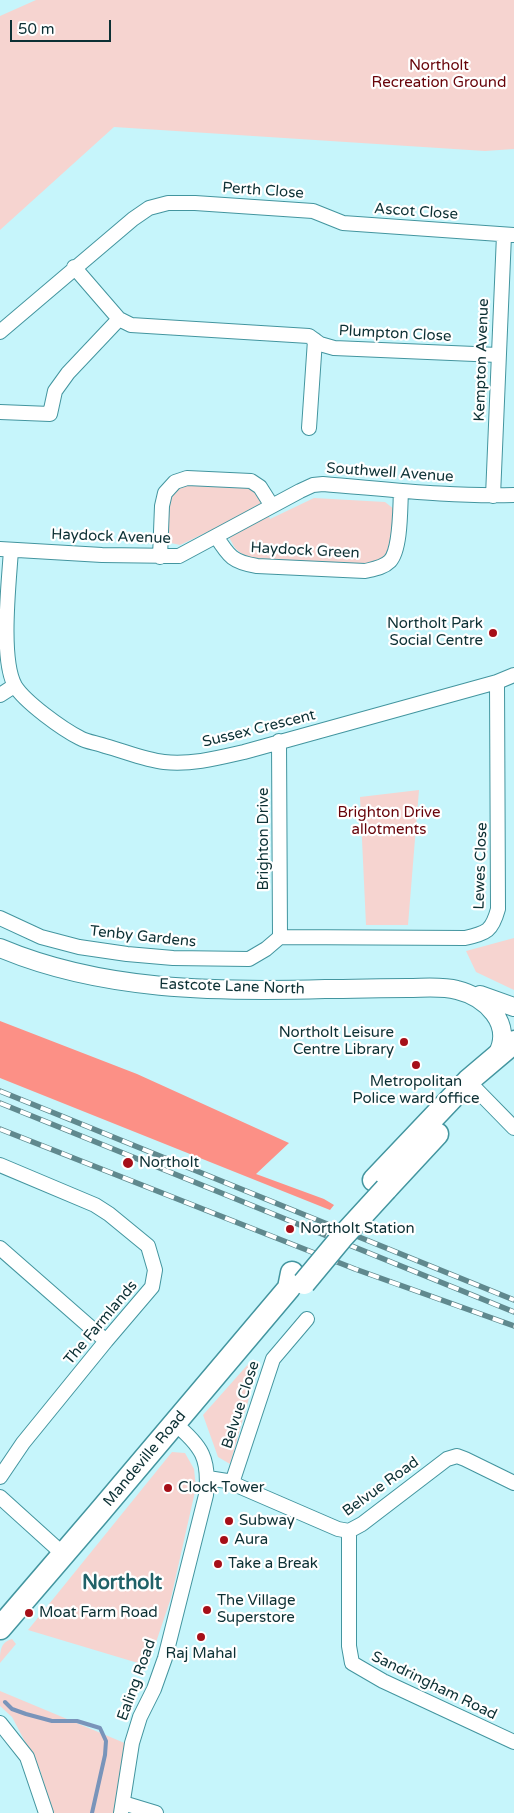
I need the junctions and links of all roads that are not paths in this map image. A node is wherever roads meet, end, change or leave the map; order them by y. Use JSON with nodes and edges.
{"nodes":[{"id":1,"x":328,"y":216,"type":"joint"},
{"id":2,"x":509,"y":235,"type":"edge"},
{"id":3,"x":74,"y":267,"type":"junction"},
{"id":4,"x":119,"y":319,"type":"junction"},
{"id":5,"x":0,"y":332,"type":"edge"},
{"id":6,"x":318,"y":342,"type":"junction"},
{"id":7,"x":498,"y":355,"type":"junction"},
{"id":8,"x":0,"y":412,"type":"edge"},
{"id":9,"x":309,"y":428,"type":"dead end"},
{"id":10,"x":401,"y":491,"type":"junction"},
{"id":11,"x":514,"y":495,"type":"edge"},
{"id":12,"x":493,"y":496,"type":"junction"},
{"id":13,"x":272,"y":506,"type":"junction"},
{"id":14,"x":216,"y":536,"type":"junction"},
{"id":15,"x":6,"y":549,"type":"edge"},
{"id":16,"x":160,"y":556,"type":"junction"},
{"id":17,"x":514,"y":675,"type":"edge"},
{"id":18,"x":497,"y":682,"type":"junction"},
{"id":19,"x":14,"y":686,"type":"junction"},
{"id":20,"x":0,"y":695,"type":"edge"},
{"id":21,"x":280,"y":741,"type":"junction"},
{"id":22,"x":0,"y":918,"type":"edge"},
{"id":23,"x":280,"y":937,"type":"junction"},
{"id":24,"x":0,"y":948,"type":"edge"},
{"id":25,"x":468,"y":993,"type":"junction"},
{"id":26,"x":492,"y":999,"type":"junction"},
{"id":27,"x":514,"y":1007,"type":"edge"},
{"id":28,"x":507,"y":1016,"type":"edge"},
{"id":29,"x":510,"y":1049,"type":"edge"},
{"id":30,"x":474,"y":1086,"type":"junction"},
{"id":31,"x":514,"y":1128,"type":"edge"},
{"id":32,"x":0,"y":1165,"type":"edge"},
{"id":33,"x":0,"y":1248,"type":"edge"},
{"id":34,"x":308,"y":1319,"type":"dead end"},
{"id":35,"x":106,"y":1341,"type":"junction"},
{"id":36,"x":174,"y":1423,"type":"junction"},
{"id":37,"x":0,"y":1477,"type":"edge"},
{"id":38,"x":208,"y":1478,"type":"junction"},
{"id":39,"x":232,"y":1483,"type":"junction"},
{"id":40,"x":514,"y":1483,"type":"edge"},
{"id":41,"x":0,"y":1498,"type":"edge"},
{"id":42,"x":349,"y":1531,"type":"junction"},
{"id":43,"x":63,"y":1554,"type":"junction"},
{"id":44,"x":0,"y":1628,"type":"edge"},
{"id":45,"x":0,"y":1723,"type":"edge"},
{"id":46,"x":514,"y":1742,"type":"edge"},
{"id":47,"x":122,"y":1808,"type":"edge"},
{"id":48,"x":46,"y":1813,"type":"edge"},
{"id":49,"x":156,"y":1813,"type":"edge"}],
"edges":[{"from":1,"to":2,"type":"street","name":"Ascot Close"},
{"from":1,"to":3,"type":"street","name":"Perth Close"},
{"from":2,"to":7,"type":"street","name":"Kempton Avenue"},
{"from":3,"to":4,"type":"street"},
{"from":3,"to":5,"type":"street","name":"Perth Close"},
{"from":4,"to":6,"type":"street","name":"Plumpton Close"},
{"from":4,"to":8,"type":"street"},
{"from":6,"to":7,"type":"street","name":"Plumpton Close"},
{"from":6,"to":9,"type":"street"},
{"from":7,"to":12,"type":"street","name":"Kempton Avenue"},
{"from":10,"to":12,"type":"street","name":"Southwell Avenue"},
{"from":10,"to":13,"type":"street","name":"Southwell Avenue"},
{"from":10,"to":14,"type":"street","name":"Haydock Green"},
{"from":11,"to":12,"type":"street","name":"Southwell Avenue"},
{"from":13,"to":14,"type":"street","name":"Southwell Avenue"},
{"from":13,"to":16,"type":"street"},
{"from":14,"to":16,"type":"street","name":"Haydock Avenue"},
{"from":15,"to":16,"type":"street","name":"Haydock Avenue"},
{"from":15,"to":19,"type":"street"},
{"from":17,"to":18,"type":"street","name":"Sussex Crescent"},
{"from":18,"to":21,"type":"street","name":"Sussex Crescent"},
{"from":18,"to":23,"type":"street","name":"Lewes Close"},
{"from":19,"to":20,"type":"street"},
{"from":19,"to":21,"type":"street","name":"Sussex Crescent"},
{"from":21,"to":23,"type":"street","name":"Brighton Drive"},
{"from":22,"to":23,"type":"street","name":"Tenby Gardens"},
{"from":24,"to":25,"type":"street","name":"Eastcote Lane North"},
{"from":25,"to":26,"type":"street","name":"Eastcote Lane North"},
{"from":25,"to":28,"type":"street","name":"Eastcote Lane North"},
{"from":26,"to":27,"type":"street","name":"Eastcote Lane North"},
{"from":26,"to":28,"type":"street","name":"Eastcote Lane North"},
{"from":28,"to":29,"type":"street","name":"Eastcote Lane North"},
{"from":28,"to":29,"type":"street"},
{"from":29,"to":30,"type":"main road","name":"Mandeville Road"},
{"from":30,"to":31,"type":"street"},
{"from":30,"to":36,"type":"main road","name":"Mandeville Road"},
{"from":32,"to":35,"type":"street","name":"The Farmlands"},
{"from":33,"to":35,"type":"street"},
{"from":34,"to":39,"type":"street","name":"Belvue Close"},
{"from":35,"to":37,"type":"street","name":"The Farmlands"},
{"from":36,"to":38,"type":"street","name":"Ealing Road"},
{"from":36,"to":43,"type":"main road","name":"Mandeville Road"},
{"from":38,"to":39,"type":"street","name":"Belvue Road"},
{"from":38,"to":47,"type":"street","name":"Ealing Road"},
{"from":39,"to":42,"type":"street","name":"Belvue Road"},
{"from":40,"to":42,"type":"street","name":"Belvue Road"},
{"from":41,"to":43,"type":"street"},
{"from":42,"to":46,"type":"street","name":"Sandringham Road"},
{"from":43,"to":44,"type":"main road","name":"Mandeville Road"},
{"from":45,"to":48,"type":"street"},
{"from":47,"to":49,"type":"street"}]}
